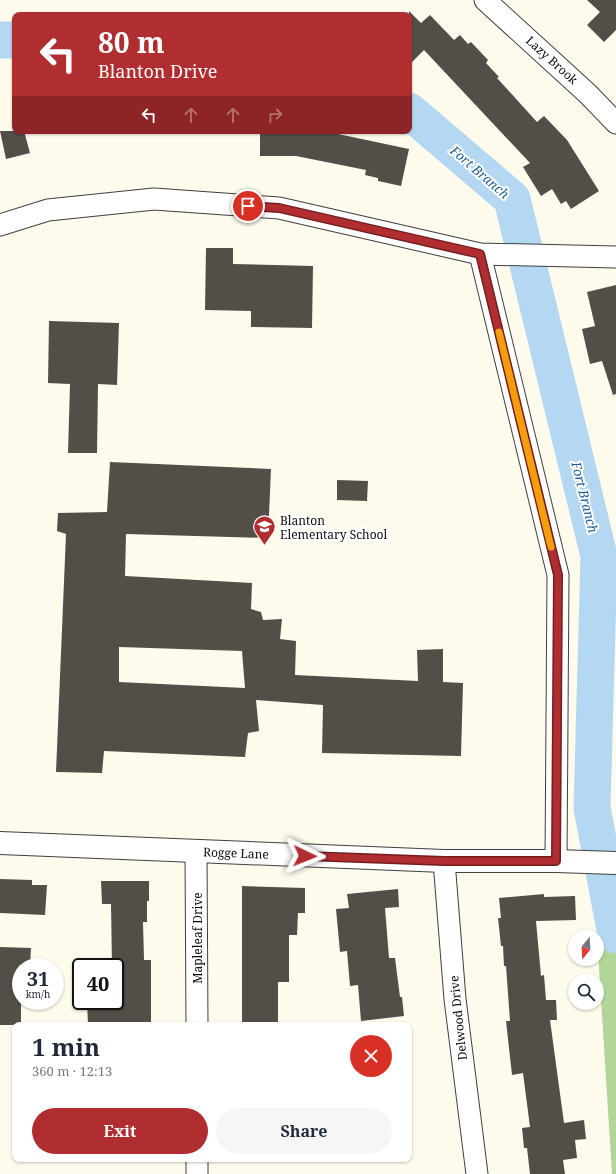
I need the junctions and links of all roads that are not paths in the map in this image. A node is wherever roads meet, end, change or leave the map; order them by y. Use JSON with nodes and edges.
{"nodes":[{"id":1,"x":485,"y":0,"type":"edge"},
{"id":2,"x":616,"y":123,"type":"edge"},
{"id":3,"x":0,"y":225,"type":"edge"},
{"id":4,"x":480,"y":254,"type":"junction"},
{"id":5,"x":616,"y":257,"type":"edge"},
{"id":6,"x":0,"y":843,"type":"edge"},
{"id":7,"x":196,"y":851,"type":"junction"},
{"id":8,"x":444,"y":861,"type":"junction"},
{"id":9,"x":556,"y":861,"type":"junction"},
{"id":10,"x":616,"y":863,"type":"edge"},
{"id":11,"x":197,"y":1022,"type":"edge"},
{"id":12,"x":197,"y":1162,"type":"edge"},
{"id":13,"x":197,"y":1174,"type":"edge"},
{"id":14,"x":477,"y":1174,"type":"edge"}],
"edges":[{"from":1,"to":2,"type":"street","name":"Lazy Brook"},
{"from":3,"to":4,"type":"street"},
{"from":4,"to":5,"type":"street"},
{"from":4,"to":9,"type":"street"},
{"from":6,"to":7,"type":"street","name":"Rogge Lane"},
{"from":7,"to":8,"type":"street","name":"Rogge Lane"},
{"from":7,"to":11,"type":"street","name":"Mapleleaf Drive"},
{"from":8,"to":9,"type":"street","name":"Rogge Lane"},
{"from":8,"to":14,"type":"street","name":"Delwood Drive"},
{"from":9,"to":10,"type":"street","name":"Rogge Lane"},
{"from":12,"to":13,"type":"street"}]}
